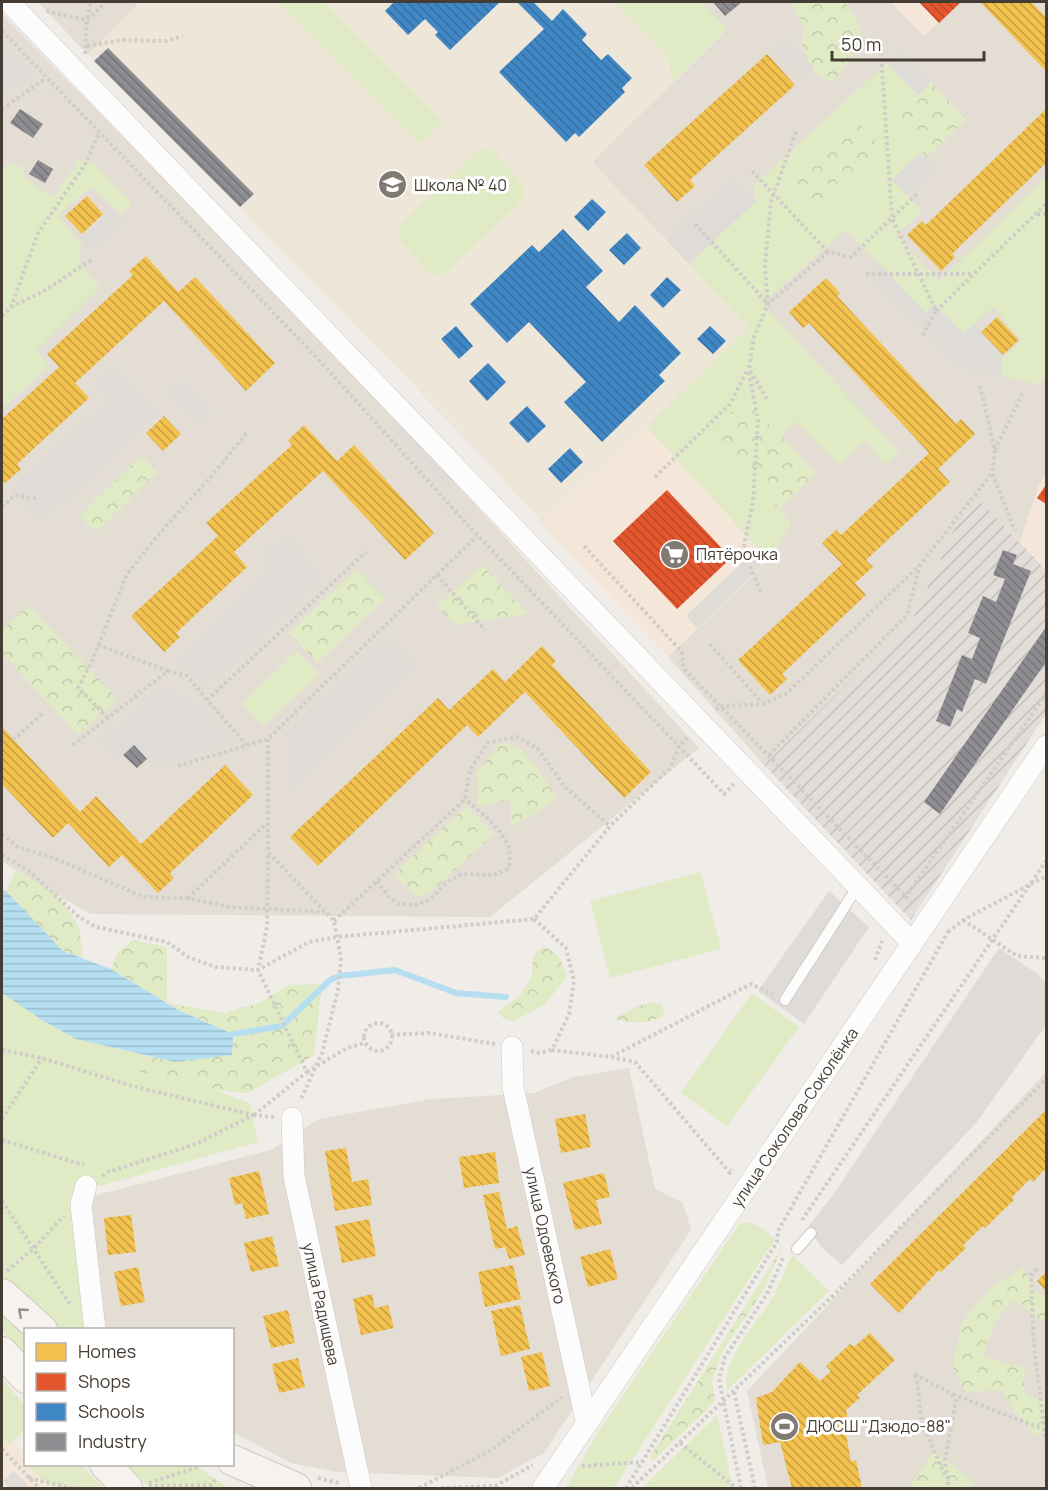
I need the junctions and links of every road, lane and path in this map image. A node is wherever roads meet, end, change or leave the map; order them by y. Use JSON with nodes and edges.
{"nodes":[{"id":1,"x":9,"y":2,"type":"edge"},
{"id":2,"x":91,"y":2,"type":"edge"},
{"id":3,"x":106,"y":2,"type":"edge"},
{"id":4,"x":45,"y":8,"type":"dead end"},
{"id":5,"x":87,"y":20,"type":"junction"},
{"id":6,"x":2,"y":32,"type":"edge"},
{"id":7,"x":183,"y":36,"type":"dead end"},
{"id":8,"x":87,"y":46,"type":"junction"},
{"id":9,"x":881,"y":52,"type":"dead end"},
{"id":10,"x":81,"y":77,"type":"junction"},
{"id":11,"x":46,"y":78,"type":"junction"},
{"id":12,"x":2,"y":109,"type":"edge"},
{"id":13,"x":797,"y":129,"type":"dead end"},
{"id":14,"x":99,"y":133,"type":"junction"},
{"id":15,"x":752,"y":171,"type":"dead end"},
{"id":16,"x":919,"y":192,"type":"dead end"},
{"id":17,"x":774,"y":194,"type":"junction"},
{"id":18,"x":1047,"y":204,"type":"edge"},
{"id":19,"x":1036,"y":214,"type":"junction"},
{"id":20,"x":1047,"y":214,"type":"edge"},
{"id":21,"x":892,"y":218,"type":"junction"},
{"id":22,"x":695,"y":224,"type":"dead end"},
{"id":23,"x":828,"y":252,"type":"junction"},
{"id":24,"x":93,"y":259,"type":"dead end"},
{"id":25,"x":918,"y":273,"type":"junction"},
{"id":26,"x":866,"y":274,"type":"dead end"},
{"id":27,"x":974,"y":274,"type":"junction"},
{"id":28,"x":768,"y":304,"type":"junction"},
{"id":29,"x":10,"y":307,"type":"junction"},
{"id":30,"x":936,"y":311,"type":"junction"},
{"id":31,"x":2,"y":316,"type":"edge"},
{"id":32,"x":922,"y":337,"type":"dead end"},
{"id":33,"x":748,"y":369,"type":"junction"},
{"id":34,"x":980,"y":386,"type":"dead end"},
{"id":35,"x":1022,"y":394,"type":"dead end"},
{"id":36,"x":767,"y":399,"type":"dead end"},
{"id":37,"x":248,"y":431,"type":"dead end"},
{"id":38,"x":995,"y":451,"type":"junction"},
{"id":39,"x":992,"y":473,"type":"junction"},
{"id":40,"x":655,"y":477,"type":"dead end"},
{"id":41,"x":38,"y":499,"type":"dead end"},
{"id":42,"x":2,"y":507,"type":"edge"},
{"id":43,"x":1015,"y":531,"type":"dead end"},
{"id":44,"x":477,"y":536,"type":"junction"},
{"id":45,"x":584,"y":546,"type":"dead end"},
{"id":46,"x":366,"y":552,"type":"dead end"},
{"id":47,"x":920,"y":565,"type":"junction"},
{"id":48,"x":437,"y":575,"type":"junction"},
{"id":49,"x":761,"y":593,"type":"dead end"},
{"id":50,"x":485,"y":630,"type":"dead end"},
{"id":51,"x":710,"y":644,"type":"dead end"},
{"id":52,"x":98,"y":645,"type":"junction"},
{"id":53,"x":168,"y":671,"type":"junction"},
{"id":54,"x":1047,"y":694,"type":"edge"},
{"id":55,"x":207,"y":700,"type":"junction"},
{"id":56,"x":763,"y":704,"type":"junction"},
{"id":57,"x":720,"y":706,"type":"junction"},
{"id":58,"x":43,"y":713,"type":"dead end"},
{"id":59,"x":108,"y":718,"type":"junction"},
{"id":60,"x":268,"y":739,"type":"junction"},
{"id":61,"x":14,"y":740,"type":"dead end"},
{"id":62,"x":73,"y":745,"type":"dead end"},
{"id":63,"x":248,"y":745,"type":"junction"},
{"id":64,"x":679,"y":746,"type":"junction"},
{"id":65,"x":1047,"y":746,"type":"edge"},
{"id":66,"x":769,"y":755,"type":"junction"},
{"id":67,"x":178,"y":766,"type":"dead end"},
{"id":68,"x":724,"y":794,"type":"dead end"},
{"id":69,"x":465,"y":799,"type":"junction"},
{"id":70,"x":268,"y":822,"type":"junction"},
{"id":71,"x":610,"y":826,"type":"junction"},
{"id":72,"x":2,"y":834,"type":"edge"},
{"id":73,"x":268,"y":852,"type":"junction"},
{"id":74,"x":2,"y":855,"type":"edge"},
{"id":75,"x":1047,"y":861,"type":"edge"},
{"id":76,"x":1047,"y":876,"type":"edge"},
{"id":77,"x":377,"y":880,"type":"junction"},
{"id":78,"x":1029,"y":885,"type":"junction"},
{"id":79,"x":858,"y":886,"type":"junction"},
{"id":80,"x":906,"y":897,"type":"junction"},
{"id":81,"x":187,"y":898,"type":"junction"},
{"id":82,"x":267,"y":909,"type":"junction"},
{"id":83,"x":326,"y":912,"type":"junction"},
{"id":84,"x":534,"y":919,"type":"junction"},
{"id":85,"x":928,"y":920,"type":"junction"},
{"id":86,"x":963,"y":920,"type":"junction"},
{"id":87,"x":334,"y":921,"type":"junction"},
{"id":88,"x":890,"y":921,"type":"junction"},
{"id":89,"x":948,"y":932,"type":"junction"},
{"id":90,"x":337,"y":937,"type":"junction"},
{"id":91,"x":994,"y":940,"type":"junction"},
{"id":92,"x":912,"y":943,"type":"junction"},
{"id":93,"x":1047,"y":958,"type":"edge"},
{"id":94,"x":874,"y":961,"type":"dead end"},
{"id":95,"x":258,"y":970,"type":"junction"},
{"id":96,"x":785,"y":1000,"type":"joint"},
{"id":97,"x":391,"y":1035,"type":"junction"},
{"id":98,"x":365,"y":1043,"type":"junction"},
{"id":99,"x":512,"y":1047,"type":"junction"},
{"id":100,"x":2,"y":1050,"type":"edge"},
{"id":101,"x":552,"y":1050,"type":"junction"},
{"id":102,"x":611,"y":1057,"type":"junction"},
{"id":103,"x":42,"y":1058,"type":"junction"},
{"id":104,"x":307,"y":1072,"type":"junction"},
{"id":105,"x":1047,"y":1079,"type":"edge"},
{"id":106,"x":253,"y":1115,"type":"junction"},
{"id":107,"x":292,"y":1118,"type":"joint"},
{"id":108,"x":2,"y":1119,"type":"edge"},
{"id":109,"x":2,"y":1140,"type":"edge"},
{"id":110,"x":736,"y":1164,"type":"dead end"},
{"id":111,"x":108,"y":1172,"type":"junction"},
{"id":112,"x":88,"y":1181,"type":"junction"},
{"id":113,"x":2,"y":1201,"type":"edge"},
{"id":114,"x":801,"y":1223,"type":"dead end"},
{"id":115,"x":811,"y":1233,"type":"dead end"},
{"id":116,"x":33,"y":1249,"type":"junction"},
{"id":117,"x":797,"y":1249,"type":"dead end"},
{"id":118,"x":785,"y":1252,"type":"dead end"},
{"id":119,"x":1037,"y":1269,"type":"dead end"},
{"id":120,"x":2,"y":1276,"type":"edge"},
{"id":121,"x":2,"y":1294,"type":"edge"},
{"id":122,"x":74,"y":1312,"type":"dead end"},
{"id":123,"x":41,"y":1328,"type":"edge"},
{"id":124,"x":95,"y":1328,"type":"edge"},
{"id":125,"x":2,"y":1353,"type":"edge"},
{"id":126,"x":24,"y":1376,"type":"edge"},
{"id":127,"x":578,"y":1385,"type":"junction"},
{"id":128,"x":734,"y":1391,"type":"junction"},
{"id":129,"x":952,"y":1394,"type":"junction"},
{"id":130,"x":723,"y":1401,"type":"junction"},
{"id":131,"x":587,"y":1424,"type":"junction"},
{"id":132,"x":1045,"y":1430,"type":"junction"},
{"id":133,"x":1047,"y":1442,"type":"edge"},
{"id":134,"x":680,"y":1443,"type":"junction"},
{"id":135,"x":2,"y":1449,"type":"edge"},
{"id":136,"x":642,"y":1462,"type":"junction"},
{"id":137,"x":107,"y":1466,"type":"edge"},
{"id":138,"x":199,"y":1466,"type":"edge"},
{"id":139,"x":558,"y":1467,"type":"junction"},
{"id":140,"x":224,"y":1470,"type":"edge"},
{"id":141,"x":28,"y":1478,"type":"junction"},
{"id":142,"x":948,"y":1486,"type":"edge"},
{"id":143,"x":39,"y":1488,"type":"edge"},
{"id":144,"x":72,"y":1488,"type":"edge"},
{"id":145,"x":127,"y":1488,"type":"edge"},
{"id":146,"x":296,"y":1488,"type":"edge"},
{"id":147,"x":361,"y":1488,"type":"edge"},
{"id":148,"x":419,"y":1488,"type":"edge"},
{"id":149,"x":441,"y":1488,"type":"edge"},
{"id":150,"x":543,"y":1488,"type":"edge"},
{"id":151,"x":626,"y":1488,"type":"edge"},
{"id":152,"x":632,"y":1488,"type":"edge"},
{"id":153,"x":734,"y":1488,"type":"edge"},
{"id":154,"x":741,"y":1488,"type":"edge"},
{"id":155,"x":755,"y":1488,"type":"edge"}],
"edges":[{"from":1,"to":10,"type":"street"},
{"from":2,"to":5,"type":"path"},
{"from":3,"to":5,"type":"path"},
{"from":4,"to":5,"type":"path"},
{"from":5,"to":8,"type":"path"},
{"from":6,"to":11,"type":"path"},
{"from":7,"to":8,"type":"path"},
{"from":8,"to":10,"type":"path"},
{"from":9,"to":21,"type":"path"},
{"from":10,"to":79,"type":"street"},
{"from":11,"to":12,"type":"path"},
{"from":11,"to":14,"type":"path"},
{"from":13,"to":17,"type":"path"},
{"from":14,"to":29,"type":"path"},
{"from":14,"to":44,"type":"path"},
{"from":15,"to":17,"type":"path"},
{"from":16,"to":21,"type":"path"},
{"from":17,"to":23,"type":"path"},
{"from":17,"to":28,"type":"path"},
{"from":18,"to":19,"type":"path"},
{"from":19,"to":20,"type":"path"},
{"from":19,"to":27,"type":"path"},
{"from":21,"to":23,"type":"path"},
{"from":21,"to":25,"type":"path"},
{"from":22,"to":28,"type":"path"},
{"from":23,"to":28,"type":"path"},
{"from":24,"to":29,"type":"path"},
{"from":25,"to":26,"type":"path"},
{"from":25,"to":27,"type":"path"},
{"from":25,"to":30,"type":"path"},
{"from":27,"to":30,"type":"path"},
{"from":28,"to":33,"type":"path"},
{"from":29,"to":31,"type":"path"},
{"from":30,"to":32,"type":"path"},
{"from":33,"to":36,"type":"path"},
{"from":33,"to":40,"type":"path"},
{"from":33,"to":49,"type":"path"},
{"from":34,"to":38,"type":"path"},
{"from":35,"to":38,"type":"path"},
{"from":37,"to":52,"type":"path"},
{"from":38,"to":39,"type":"path"},
{"from":39,"to":43,"type":"path"},
{"from":39,"to":47,"type":"path"},
{"from":41,"to":42,"type":"path"},
{"from":44,"to":48,"type":"path"},
{"from":44,"to":64,"type":"path"},
{"from":45,"to":57,"type":"path"},
{"from":46,"to":55,"type":"path"},
{"from":47,"to":56,"type":"path"},
{"from":47,"to":66,"type":"path"},
{"from":48,"to":50,"type":"path"},
{"from":48,"to":60,"type":"path"},
{"from":51,"to":56,"type":"path"},
{"from":52,"to":53,"type":"path"},
{"from":52,"to":59,"type":"path"},
{"from":53,"to":55,"type":"path"},
{"from":53,"to":59,"type":"path"},
{"from":54,"to":80,"type":"path"},
{"from":55,"to":63,"type":"path"},
{"from":56,"to":57,"type":"path"},
{"from":57,"to":66,"type":"path"},
{"from":58,"to":61,"type":"path"},
{"from":59,"to":62,"type":"path"},
{"from":60,"to":63,"type":"path"},
{"from":60,"to":70,"type":"path"},
{"from":63,"to":67,"type":"path"},
{"from":64,"to":68,"type":"path"},
{"from":64,"to":71,"type":"path"},
{"from":65,"to":85,"type":"street","name":"улица Соколова-Соколёнка"},
{"from":66,"to":80,"type":"path"},
{"from":69,"to":71,"type":"path"},
{"from":69,"to":77,"type":"path"},
{"from":69,"to":77,"type":"path"},
{"from":70,"to":73,"type":"path"},
{"from":70,"to":81,"type":"path"},
{"from":71,"to":84,"type":"path"},
{"from":72,"to":81,"type":"path"},
{"from":73,"to":82,"type":"path"},
{"from":73,"to":83,"type":"path"},
{"from":74,"to":95,"type":"path"},
{"from":75,"to":78,"type":"path"},
{"from":76,"to":78,"type":"path"},
{"from":77,"to":87,"type":"path"},
{"from":78,"to":86,"type":"path"},
{"from":78,"to":91,"type":"path"},
{"from":79,"to":88,"type":"street"},
{"from":79,"to":96,"type":"lane"},
{"from":80,"to":85,"type":"path"},
{"from":80,"to":88,"type":"path"},
{"from":81,"to":82,"type":"path"},
{"from":82,"to":83,"type":"path"},
{"from":82,"to":95,"type":"path"},
{"from":83,"to":87,"type":"path"},
{"from":84,"to":90,"type":"path"},
{"from":84,"to":101,"type":"path"},
{"from":85,"to":89,"type":"path"},
{"from":85,"to":92,"type":"street","name":"улица Соколова-Соколёнка"},
{"from":86,"to":89,"type":"path"},
{"from":86,"to":91,"type":"path"},
{"from":87,"to":90,"type":"path"},
{"from":88,"to":92,"type":"street"},
{"from":88,"to":94,"type":"path"},
{"from":89,"to":136,"type":"path"},
{"from":90,"to":95,"type":"path"},
{"from":90,"to":107,"type":"path"},
{"from":91,"to":93,"type":"path"},
{"from":91,"to":114,"type":"path"},
{"from":92,"to":131,"type":"street","name":"улица Соколова-Соколёнка"},
{"from":95,"to":104,"type":"path"},
{"from":96,"to":102,"type":"path"},
{"from":97,"to":98,"type":"path"},
{"from":97,"to":98,"type":"path"},
{"from":97,"to":99,"type":"path"},
{"from":98,"to":104,"type":"path"},
{"from":99,"to":101,"type":"path"},
{"from":99,"to":127,"type":"street","name":"улица Одоевского"},
{"from":100,"to":103,"type":"path"},
{"from":101,"to":102,"type":"path"},
{"from":102,"to":110,"type":"path"},
{"from":103,"to":106,"type":"path"},
{"from":103,"to":108,"type":"path"},
{"from":104,"to":106,"type":"path"},
{"from":105,"to":128,"type":"path"},
{"from":106,"to":111,"type":"path"},
{"from":107,"to":147,"type":"street","name":"улица Радищева"},
{"from":109,"to":112,"type":"path"},
{"from":111,"to":112,"type":"path"},
{"from":111,"to":112,"type":"path"},
{"from":112,"to":116,"type":"path"},
{"from":112,"to":124,"type":"street"},
{"from":113,"to":116,"type":"path"},
{"from":115,"to":117,"type":"lane"},
{"from":116,"to":120,"type":"path"},
{"from":116,"to":122,"type":"path"},
{"from":118,"to":130,"type":"path"},
{"from":119,"to":132,"type":"path"},
{"from":123,"to":121,"type":"main road","one_way":true},
{"from":125,"to":126,"type":"main road"},
{"from":127,"to":131,"type":"street","name":"улица Одоевского"},
{"from":127,"to":148,"type":"path"},
{"from":128,"to":130,"type":"path"},
{"from":128,"to":155,"type":"path"},
{"from":129,"to":132,"type":"path"},
{"from":129,"to":142,"type":"path"},
{"from":129,"to":142,"type":"path"},
{"from":130,"to":134,"type":"path"},
{"from":130,"to":154,"type":"path"},
{"from":131,"to":139,"type":"street","name":"улица Соколова-Соколёнка"},
{"from":132,"to":133,"type":"path"},
{"from":134,"to":152,"type":"path"},
{"from":134,"to":153,"type":"path"},
{"from":135,"to":141,"type":"path"},
{"from":136,"to":139,"type":"path"},
{"from":136,"to":151,"type":"path"},
{"from":137,"to":145,"type":"main road"},
{"from":138,"to":140,"type":"path"},
{"from":139,"to":149,"type":"path"},
{"from":139,"to":150,"type":"street","name":"улица Соколова-Соколёнка"},
{"from":140,"to":146,"type":"main road"},
{"from":141,"to":143,"type":"path"},
{"from":141,"to":144,"type":"path"}]}
